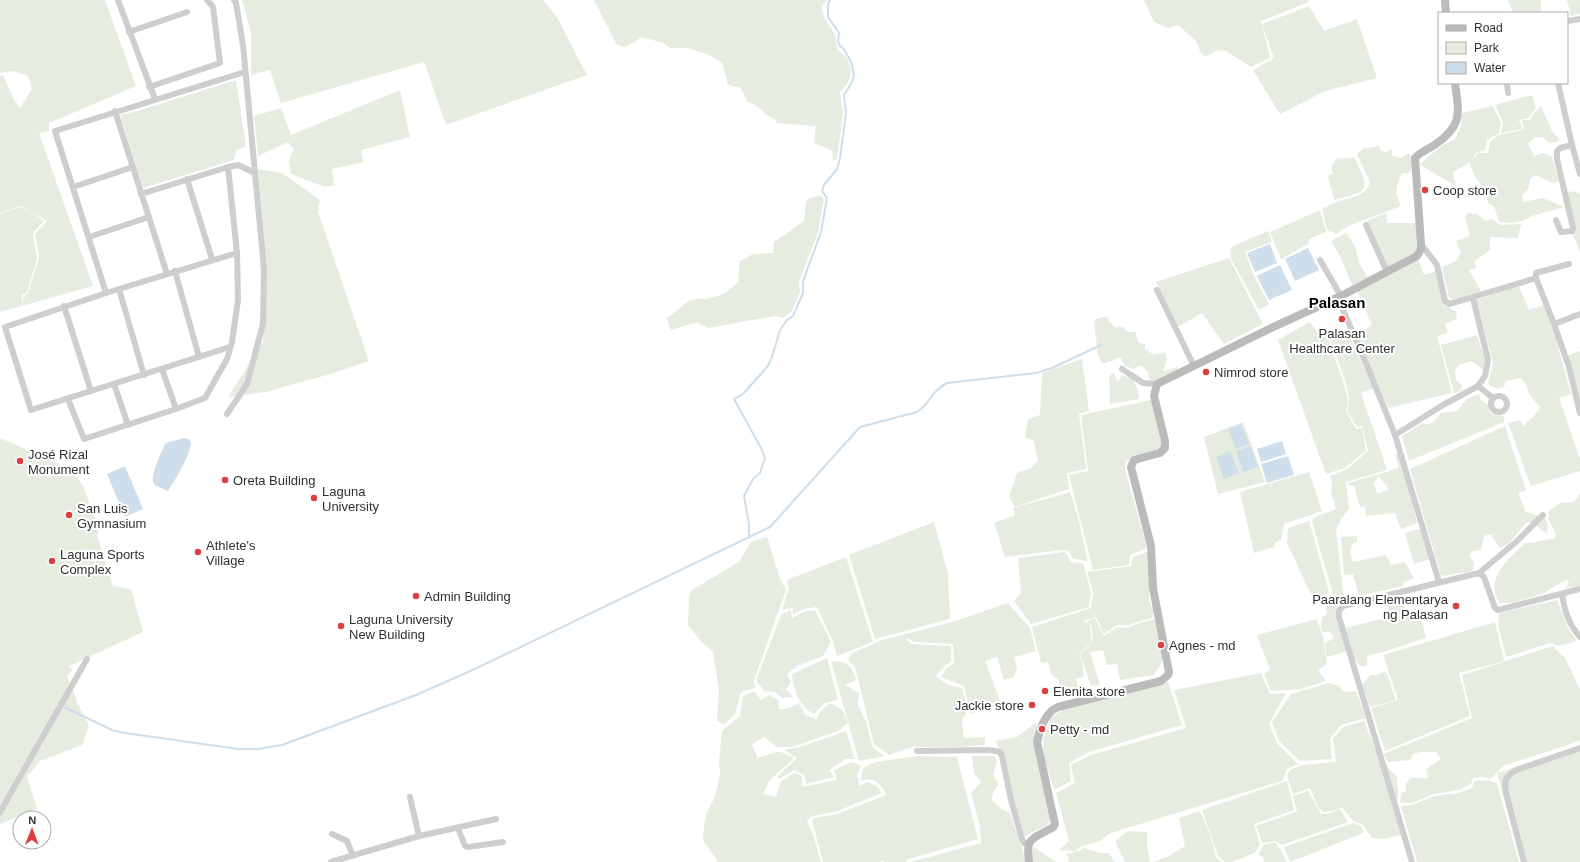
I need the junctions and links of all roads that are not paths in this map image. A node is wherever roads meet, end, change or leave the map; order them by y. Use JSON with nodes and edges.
{"nodes":[{"id":1,"x":118,"y":0,"type":"edge"},
{"id":2,"x":207,"y":0,"type":"edge"},
{"id":3,"x":234,"y":0,"type":"edge"},
{"id":4,"x":1445,"y":0,"type":"edge"},
{"id":5,"x":187,"y":12,"type":"dead end"},
{"id":6,"x":1446,"y":12,"type":"edge"},
{"id":7,"x":1580,"y":19,"type":"edge"},
{"id":8,"x":1568,"y":21,"type":"edge"},
{"id":9,"x":129,"y":32,"type":"junction"},
{"id":10,"x":245,"y":72,"type":"junction"},
{"id":11,"x":1455,"y":84,"type":"edge"},
{"id":12,"x":1507,"y":84,"type":"edge"},
{"id":13,"x":1558,"y":84,"type":"edge"},
{"id":14,"x":149,"y":87,"type":"junction"},
{"id":15,"x":1508,"y":93,"type":"dead end"},
{"id":16,"x":154,"y":99,"type":"junction"},
{"id":17,"x":115,"y":111,"type":"junction"},
{"id":18,"x":1572,"y":144,"type":"junction"},
{"id":19,"x":133,"y":167,"type":"junction"},
{"id":20,"x":228,"y":167,"type":"junction"},
{"id":21,"x":254,"y":173,"type":"junction"},
{"id":22,"x":1580,"y":174,"type":"edge"},
{"id":23,"x":187,"y":179,"type":"junction"},
{"id":24,"x":73,"y":187,"type":"junction"},
{"id":25,"x":142,"y":194,"type":"junction"},
{"id":26,"x":149,"y":217,"type":"junction"},
{"id":27,"x":1556,"y":220,"type":"dead end"},
{"id":28,"x":1366,"y":225,"type":"dead end"},
{"id":29,"x":89,"y":237,"type":"junction"},
{"id":30,"x":1421,"y":244,"type":"junction"},
{"id":31,"x":237,"y":253,"type":"junction"},
{"id":32,"x":212,"y":259,"type":"junction"},
{"id":33,"x":1320,"y":260,"type":"dead end"},
{"id":34,"x":1569,"y":264,"type":"dead end"},
{"id":35,"x":175,"y":271,"type":"junction"},
{"id":36,"x":1387,"y":272,"type":"junction"},
{"id":37,"x":167,"y":274,"type":"junction"},
{"id":38,"x":1536,"y":278,"type":"junction"},
{"id":39,"x":119,"y":290,"type":"junction"},
{"id":40,"x":1157,"y":290,"type":"dead end"},
{"id":41,"x":106,"y":293,"type":"junction"},
{"id":42,"x":1339,"y":297,"type":"junction"},
{"id":43,"x":1473,"y":298,"type":"junction"},
{"id":44,"x":64,"y":306,"type":"junction"},
{"id":45,"x":1580,"y":314,"type":"edge"},
{"id":46,"x":1554,"y":324,"type":"junction"},
{"id":47,"x":230,"y":347,"type":"junction"},
{"id":48,"x":199,"y":357,"type":"junction"},
{"id":49,"x":1194,"y":366,"type":"junction"},
{"id":50,"x":162,"y":369,"type":"junction"},
{"id":51,"x":1122,"y":369,"type":"dead end"},
{"id":52,"x":144,"y":374,"type":"junction"},
{"id":53,"x":114,"y":384,"type":"junction"},
{"id":54,"x":1157,"y":384,"type":"junction"},
{"id":55,"x":1478,"y":386,"type":"junction"},
{"id":56,"x":90,"y":392,"type":"junction"},
{"id":57,"x":1493,"y":398,"type":"dead end"},
{"id":58,"x":68,"y":399,"type":"junction"},
{"id":59,"x":176,"y":409,"type":"junction"},
{"id":60,"x":1580,"y":412,"type":"edge"},
{"id":61,"x":227,"y":414,"type":"dead end"},
{"id":62,"x":128,"y":425,"type":"junction"},
{"id":63,"x":1395,"y":435,"type":"junction"},
{"id":64,"x":1543,"y":515,"type":"dead end"},
{"id":65,"x":1479,"y":573,"type":"junction"},
{"id":66,"x":1439,"y":582,"type":"junction"},
{"id":67,"x":1580,"y":589,"type":"edge"},
{"id":68,"x":1562,"y":594,"type":"junction"},
{"id":69,"x":1580,"y":637,"type":"edge"},
{"id":70,"x":87,"y":660,"type":"dead end"},
{"id":71,"x":1580,"y":748,"type":"edge"},
{"id":72,"x":917,"y":751,"type":"dead end"},
{"id":73,"x":410,"y":797,"type":"dead end"},
{"id":74,"x":0,"y":812,"type":"edge"},
{"id":75,"x":496,"y":819,"type":"dead end"},
{"id":76,"x":458,"y":828,"type":"junction"},
{"id":77,"x":332,"y":834,"type":"dead end"},
{"id":78,"x":419,"y":836,"type":"junction"},
{"id":79,"x":503,"y":842,"type":"dead end"},
{"id":80,"x":1028,"y":844,"type":"junction"},
{"id":81,"x":353,"y":856,"type":"junction"},
{"id":82,"x":331,"y":862,"type":"edge"},
{"id":83,"x":1029,"y":862,"type":"edge"},
{"id":84,"x":1412,"y":862,"type":"edge"},
{"id":85,"x":1524,"y":862,"type":"edge"}],
"edges":[{"from":1,"to":9,"type":"street"},
{"from":2,"to":14,"type":"street"},
{"from":3,"to":10,"type":"street"},
{"from":4,"to":6,"type":"street"},
{"from":5,"to":9,"type":"street"},
{"from":7,"to":8,"type":"street"},
{"from":9,"to":14,"type":"street"},
{"from":10,"to":16,"type":"street"},
{"from":10,"to":21,"type":"street"},
{"from":11,"to":30,"type":"street"},
{"from":12,"to":15,"type":"street"},
{"from":13,"to":18,"type":"street"},
{"from":14,"to":16,"type":"street"},
{"from":16,"to":17,"type":"street"},
{"from":17,"to":19,"type":"street"},
{"from":17,"to":24,"type":"street"},
{"from":18,"to":22,"type":"street"},
{"from":18,"to":27,"type":"street"},
{"from":19,"to":24,"type":"street"},
{"from":19,"to":25,"type":"street"},
{"from":20,"to":21,"type":"street"},
{"from":20,"to":23,"type":"street"},
{"from":20,"to":31,"type":"street"},
{"from":21,"to":61,"type":"street"},
{"from":23,"to":25,"type":"street"},
{"from":23,"to":32,"type":"street"},
{"from":24,"to":29,"type":"street"},
{"from":25,"to":26,"type":"street"},
{"from":26,"to":29,"type":"street"},
{"from":26,"to":37,"type":"street"},
{"from":28,"to":36,"type":"street"},
{"from":29,"to":41,"type":"street"},
{"from":30,"to":36,"type":"street"},
{"from":30,"to":43,"type":"street"},
{"from":31,"to":32,"type":"street"},
{"from":31,"to":47,"type":"street"},
{"from":32,"to":35,"type":"street"},
{"from":33,"to":42,"type":"street"},
{"from":34,"to":38,"type":"street"},
{"from":35,"to":37,"type":"street"},
{"from":35,"to":48,"type":"street"},
{"from":36,"to":42,"type":"street"},
{"from":37,"to":39,"type":"street"},
{"from":38,"to":43,"type":"street"},
{"from":38,"to":46,"type":"street"},
{"from":39,"to":41,"type":"street"},
{"from":39,"to":52,"type":"street"},
{"from":40,"to":49,"type":"street"},
{"from":41,"to":44,"type":"street"},
{"from":42,"to":49,"type":"street"},
{"from":42,"to":63,"type":"street"},
{"from":43,"to":55,"type":"street"},
{"from":44,"to":56,"type":"street"},
{"from":44,"to":58,"type":"street"},
{"from":45,"to":46,"type":"street"},
{"from":46,"to":60,"type":"street"},
{"from":47,"to":48,"type":"street"},
{"from":47,"to":59,"type":"street"},
{"from":48,"to":50,"type":"street"},
{"from":49,"to":54,"type":"street"},
{"from":50,"to":52,"type":"street"},
{"from":50,"to":59,"type":"street"},
{"from":51,"to":54,"type":"street"},
{"from":52,"to":53,"type":"street"},
{"from":53,"to":56,"type":"street"},
{"from":53,"to":62,"type":"street"},
{"from":54,"to":80,"type":"street"},
{"from":55,"to":57,"type":"street"},
{"from":55,"to":63,"type":"street"},
{"from":56,"to":58,"type":"street"},
{"from":58,"to":62,"type":"street"},
{"from":59,"to":62,"type":"street"},
{"from":63,"to":66,"type":"street"},
{"from":64,"to":65,"type":"street"},
{"from":65,"to":66,"type":"street"},
{"from":65,"to":68,"type":"street"},
{"from":66,"to":84,"type":"street"},
{"from":67,"to":68,"type":"street"},
{"from":68,"to":69,"type":"street"},
{"from":70,"to":74,"type":"street"},
{"from":71,"to":85,"type":"street"},
{"from":72,"to":80,"type":"street"},
{"from":73,"to":78,"type":"street"},
{"from":75,"to":76,"type":"street"},
{"from":76,"to":78,"type":"street"},
{"from":76,"to":79,"type":"street"},
{"from":77,"to":81,"type":"street"},
{"from":78,"to":81,"type":"street"},
{"from":80,"to":83,"type":"street"},
{"from":81,"to":82,"type":"street"}]}
